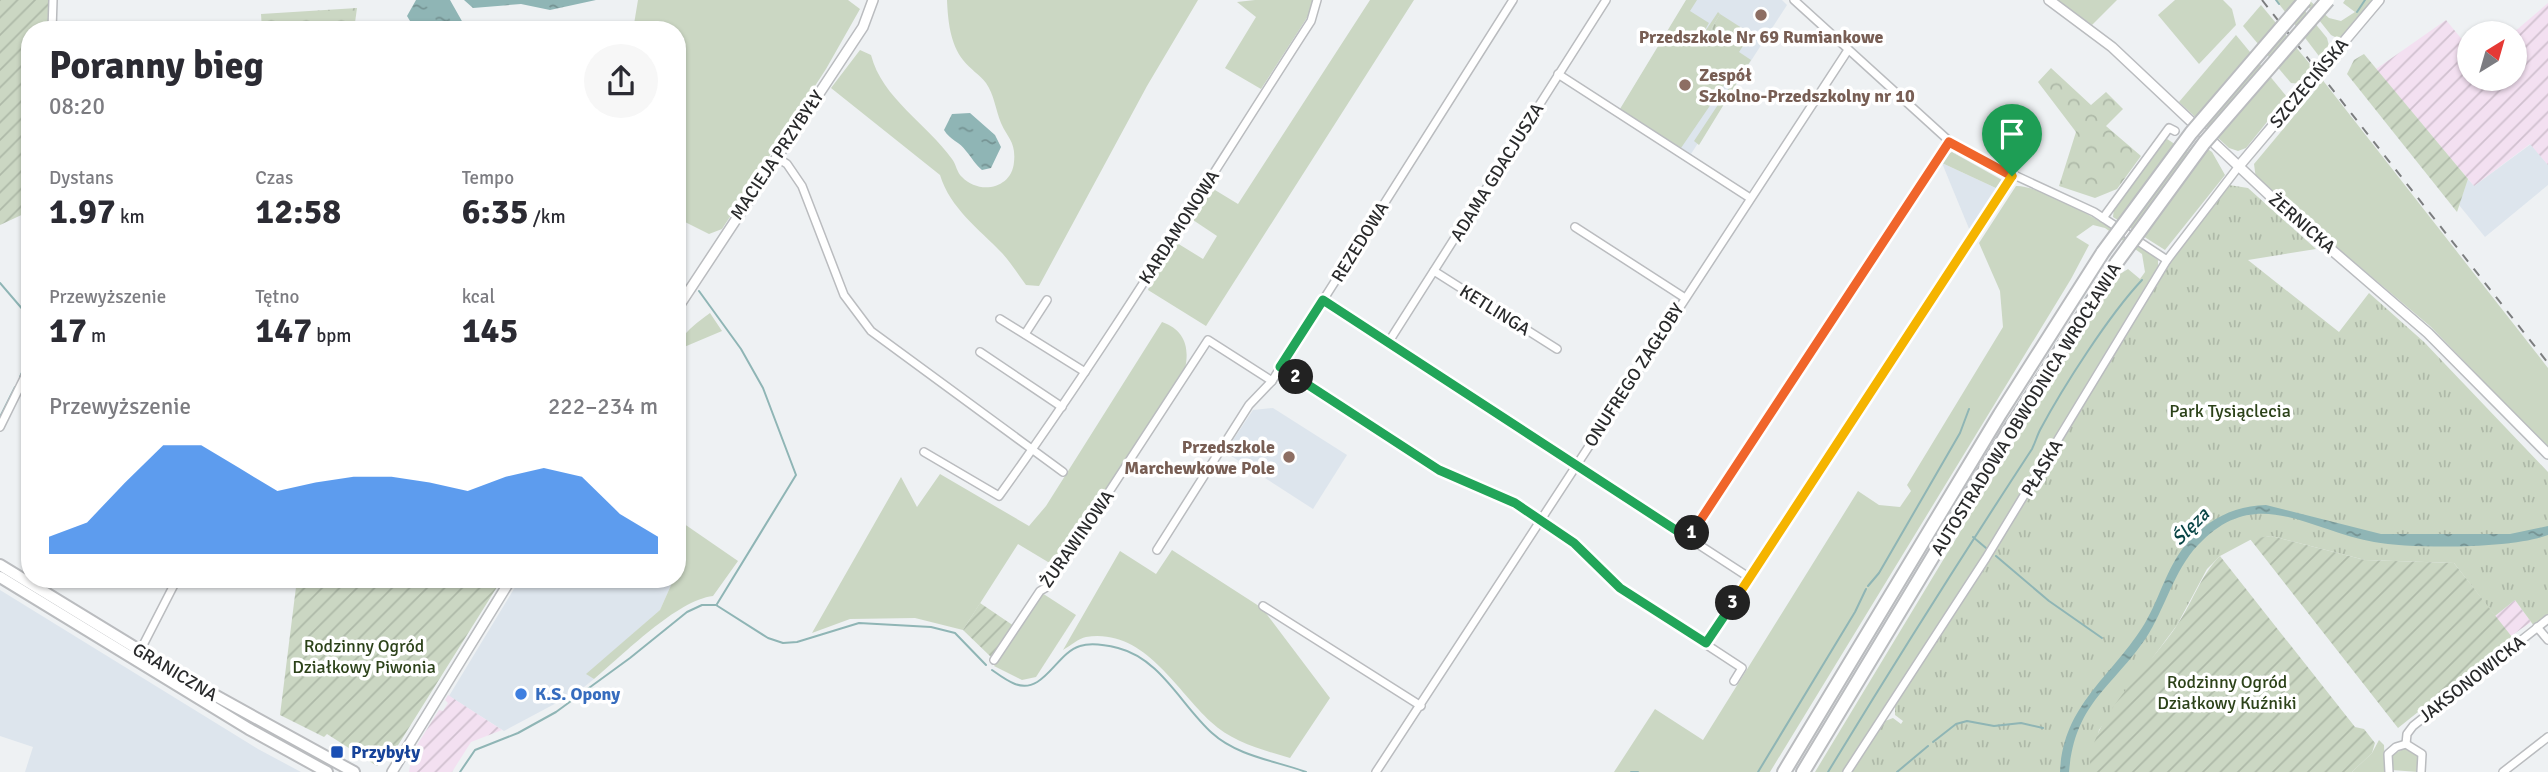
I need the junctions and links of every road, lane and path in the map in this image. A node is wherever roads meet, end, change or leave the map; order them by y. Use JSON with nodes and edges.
{"nodes":[{"id":1,"x":53,"y":0,"type":"edge"},
{"id":2,"x":873,"y":0,"type":"edge"},
{"id":3,"x":1317,"y":0,"type":"edge"},
{"id":4,"x":1513,"y":0,"type":"edge"},
{"id":5,"x":1606,"y":0,"type":"edge"},
{"id":6,"x":1794,"y":0,"type":"edge"},
{"id":7,"x":2049,"y":0,"type":"edge"},
{"id":8,"x":2305,"y":0,"type":"edge"},
{"id":9,"x":2328,"y":0,"type":"edge"},
{"id":10,"x":2379,"y":0,"type":"edge"},
{"id":11,"x":52,"y":21,"type":"edge"},
{"id":12,"x":1847,"y":50,"type":"junction"},
{"id":13,"x":1558,"y":74,"type":"junction"},
{"id":14,"x":2172,"y":130,"type":"dead end"},
{"id":15,"x":1949,"y":142,"type":"junction"},
{"id":16,"x":776,"y":157,"type":"junction"},
{"id":17,"x":2239,"y":166,"type":"junction"},
{"id":18,"x":2012,"y":176,"type":"junction"},
{"id":19,"x":1749,"y":198,"type":"junction"},
{"id":20,"x":2103,"y":218,"type":"junction"},
{"id":21,"x":1575,"y":227,"type":"dead end"},
{"id":22,"x":2166,"y":260,"type":"junction"},
{"id":23,"x":1434,"y":271,"type":"junction"},
{"id":24,"x":686,"y":295,"type":"edge"},
{"id":25,"x":1685,"y":298,"type":"junction"},
{"id":26,"x":1047,"y":300,"type":"dead end"},
{"id":27,"x":1323,"y":300,"type":"junction"},
{"id":28,"x":1000,"y":319,"type":"dead end"},
{"id":29,"x":1025,"y":334,"type":"junction"},
{"id":30,"x":1388,"y":343,"type":"junction"},
{"id":31,"x":1557,"y":349,"type":"dead end"},
{"id":32,"x":980,"y":352,"type":"dead end"},
{"id":33,"x":1280,"y":367,"type":"junction"},
{"id":34,"x":1084,"y":372,"type":"junction"},
{"id":35,"x":1272,"y":381,"type":"junction"},
{"id":36,"x":21,"y":384,"type":"edge"},
{"id":37,"x":1062,"y":407,"type":"junction"},
{"id":38,"x":0,"y":427,"type":"edge"},
{"id":39,"x":1032,"y":450,"type":"junction"},
{"id":40,"x":924,"y":452,"type":"dead end"},
{"id":41,"x":2548,"y":454,"type":"edge"},
{"id":42,"x":1576,"y":465,"type":"junction"},
{"id":43,"x":1063,"y":472,"type":"dead end"},
{"id":44,"x":1541,"y":521,"type":"junction"},
{"id":45,"x":1688,"y":538,"type":"junction"},
{"id":46,"x":1157,"y":550,"type":"dead end"},
{"id":47,"x":0,"y":565,"type":"edge"},
{"id":48,"x":0,"y":577,"type":"edge"},
{"id":49,"x":21,"y":578,"type":"edge"},
{"id":50,"x":1750,"y":578,"type":"junction"},
{"id":51,"x":37,"y":588,"type":"edge"},
{"id":52,"x":172,"y":588,"type":"edge"},
{"id":53,"x":505,"y":588,"type":"edge"},
{"id":54,"x":1263,"y":606,"type":"dead end"},
{"id":55,"x":2548,"y":619,"type":"edge"},
{"id":56,"x":2537,"y":627,"type":"junction"},
{"id":57,"x":2548,"y":640,"type":"edge"},
{"id":58,"x":1706,"y":643,"type":"junction"},
{"id":59,"x":140,"y":651,"type":"junction"},
{"id":60,"x":994,"y":660,"type":"dead end"},
{"id":61,"x":1734,"y":681,"type":"dead end"},
{"id":62,"x":1421,"y":706,"type":"junction"},
{"id":63,"x":2548,"y":737,"type":"edge"},
{"id":64,"x":2406,"y":744,"type":"junction"},
{"id":65,"x":327,"y":772,"type":"edge"},
{"id":66,"x":354,"y":772,"type":"edge"},
{"id":67,"x":392,"y":772,"type":"edge"},
{"id":68,"x":1376,"y":772,"type":"edge"},
{"id":69,"x":1784,"y":772,"type":"edge"},
{"id":70,"x":1803,"y":772,"type":"edge"},
{"id":71,"x":1847,"y":772,"type":"edge"},
{"id":72,"x":2389,"y":772,"type":"edge"},
{"id":73,"x":2421,"y":772,"type":"edge"},
{"id":74,"x":2504,"y":772,"type":"edge"}],
"edges":[{"from":1,"to":11,"type":"street"},
{"from":2,"to":16,"type":"street","name":"MACIEJA PRZYBYŁY"},
{"from":3,"to":34,"type":"street","name":"KARDAMONOWA"},
{"from":4,"to":27,"type":"street","name":"REZEDOWA"},
{"from":5,"to":13,"type":"street","name":"ADAMA GDACJUSZA"},
{"from":6,"to":12,"type":"street"},
{"from":7,"to":17,"type":"street","name":"ŻERNICKA"},
{"from":8,"to":69,"type":"highway","name":"AUTOSTRADOWA OBWODNICA WROCŁAWIA","bridge":true},
{"from":9,"to":70,"type":"highway","name":"AUTOSTRADOWA OBWODNICA WROCŁAWIA","bridge":true},
{"from":10,"to":17,"type":"street","name":"SZCZECIŃSKA"},
{"from":12,"to":15,"type":"street"},
{"from":12,"to":19,"type":"street","name":"ONUFREGO ZAGŁOBY"},
{"from":13,"to":19,"type":"street"},
{"from":13,"to":23,"type":"street","name":"ADAMA GDACJUSZA"},
{"from":14,"to":20,"type":"street"},
{"from":15,"to":18,"type":"street"},
{"from":15,"to":45,"type":"street"},
{"from":16,"to":24,"type":"street","name":"MACIEJA PRZYBYŁY"},
{"from":16,"to":39,"type":"street"},
{"from":17,"to":22,"type":"street","name":"PŁASKA"},
{"from":17,"to":41,"type":"street","name":"ŻERNICKA"},
{"from":18,"to":20,"type":"street"},
{"from":18,"to":50,"type":"street"},
{"from":19,"to":25,"type":"street","name":"ONUFREGO ZAGŁOBY"},
{"from":20,"to":22,"type":"street"},
{"from":21,"to":25,"type":"street"},
{"from":22,"to":71,"type":"street","name":"PŁASKA"},
{"from":23,"to":30,"type":"street","name":"ADAMA GDACJUSZA"},
{"from":23,"to":31,"type":"street","name":"KETLINGA"},
{"from":25,"to":42,"type":"street","name":"ONUFREGO ZAGŁOBY"},
{"from":26,"to":29,"type":"street"},
{"from":27,"to":30,"type":"street"},
{"from":27,"to":33,"type":"street","name":"REZEDOWA"},
{"from":28,"to":29,"type":"street"},
{"from":29,"to":34,"type":"street"},
{"from":30,"to":42,"type":"street"},
{"from":32,"to":37,"type":"street"},
{"from":33,"to":35,"type":"street","name":"REZEDOWA"},
{"from":33,"to":44,"type":"street"},
{"from":34,"to":37,"type":"street","name":"KARDAMONOWA"},
{"from":35,"to":46,"type":"street","name":"REZEDOWA"},
{"from":35,"to":60,"type":"street","name":"ŻURAWINOWA"},
{"from":36,"to":38,"type":"street"},
{"from":37,"to":39,"type":"street","name":"KARDAMONOWA"},
{"from":39,"to":40,"type":"street","name":"KARDAMONOWA"},
{"from":39,"to":43,"type":"street"},
{"from":42,"to":44,"type":"street","name":"ONUFREGO ZAGŁOBY"},
{"from":42,"to":45,"type":"street"},
{"from":44,"to":58,"type":"street"},
{"from":44,"to":62,"type":"street","name":"ONUFREGO ZAGŁOBY"},
{"from":45,"to":50,"type":"street"},
{"from":47,"to":49,"type":"main road","name":"GRANICZNA"},
{"from":48,"to":65,"type":"main road","name":"GRANICZNA"},
{"from":50,"to":58,"type":"street"},
{"from":51,"to":59,"type":"main road","name":"GRANICZNA"},
{"from":52,"to":59,"type":"street"},
{"from":53,"to":67,"type":"street"},
{"from":54,"to":62,"type":"street"},
{"from":55,"to":56,"type":"street","name":"JAKSONOWICKA"},
{"from":56,"to":57,"type":"street"},
{"from":56,"to":64,"type":"street","name":"JAKSONOWICKA"},
{"from":58,"to":61,"type":"street"},
{"from":59,"to":66,"type":"main road","name":"GRANICZNA"},
{"from":62,"to":68,"type":"street","name":"ONUFREGO ZAGŁOBY"},
{"from":63,"to":74,"type":"street"},
{"from":64,"to":72,"type":"street","name":"JAKSONOWICKA"},
{"from":64,"to":73,"type":"street"}]}
